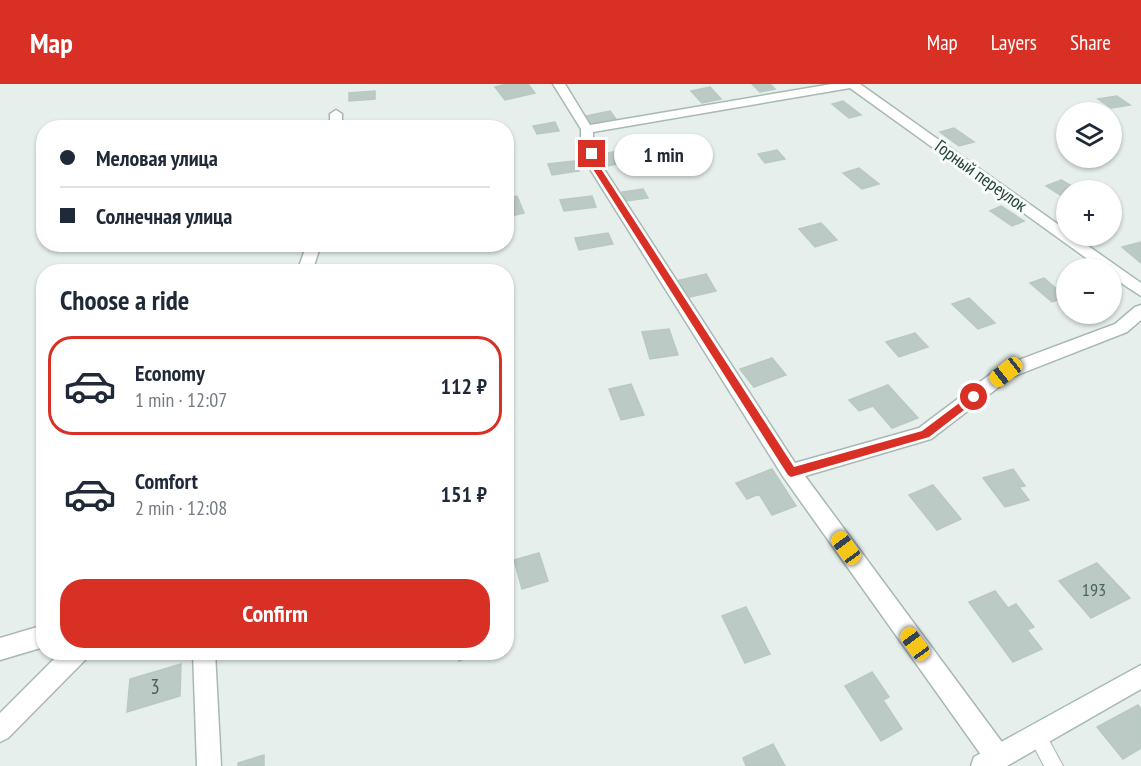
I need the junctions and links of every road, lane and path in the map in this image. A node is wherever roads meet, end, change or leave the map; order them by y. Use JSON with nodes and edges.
{"nodes":[{"id":1,"x":559,"y":84,"type":"edge"},
{"id":2,"x":852,"y":84,"type":"edge"},
{"id":3,"x":336,"y":114,"type":"dead end"},
{"id":4,"x":336,"y":120,"type":"edge"},
{"id":5,"x":587,"y":129,"type":"junction"},
{"id":6,"x":1096,"y":258,"type":"edge"},
{"id":7,"x":1122,"y":277,"type":"edge"},
{"id":8,"x":1141,"y":291,"type":"edge"},
{"id":9,"x":1141,"y":311,"type":"edge"},
{"id":10,"x":791,"y":472,"type":"junction"},
{"id":11,"x":36,"y":638,"type":"edge"},
{"id":12,"x":0,"y":648,"type":"edge"},
{"id":13,"x":68,"y":660,"type":"edge"},
{"id":14,"x":204,"y":660,"type":"edge"},
{"id":15,"x":1141,"y":676,"type":"edge"},
{"id":16,"x":0,"y":730,"type":"edge"},
{"id":17,"x":1037,"y":735,"type":"junction"},
{"id":18,"x":991,"y":762,"type":"edge"},
{"id":19,"x":209,"y":766,"type":"edge"},
{"id":20,"x":1054,"y":766,"type":"edge"}],
"edges":[{"from":1,"to":5,"type":"street"},
{"from":2,"to":5,"type":"street"},
{"from":2,"to":6,"type":"street","name":"Горный переулок"},
{"from":3,"to":4,"type":"street"},
{"from":5,"to":10,"type":"street"},
{"from":7,"to":8,"type":"street","name":"Горный переулок"},
{"from":9,"to":10,"type":"street"},
{"from":10,"to":18,"type":"street"},
{"from":11,"to":12,"type":"street"},
{"from":13,"to":16,"type":"street"},
{"from":14,"to":19,"type":"street"},
{"from":15,"to":17,"type":"street"},
{"from":17,"to":18,"type":"street"},
{"from":17,"to":20,"type":"lane"}]}
